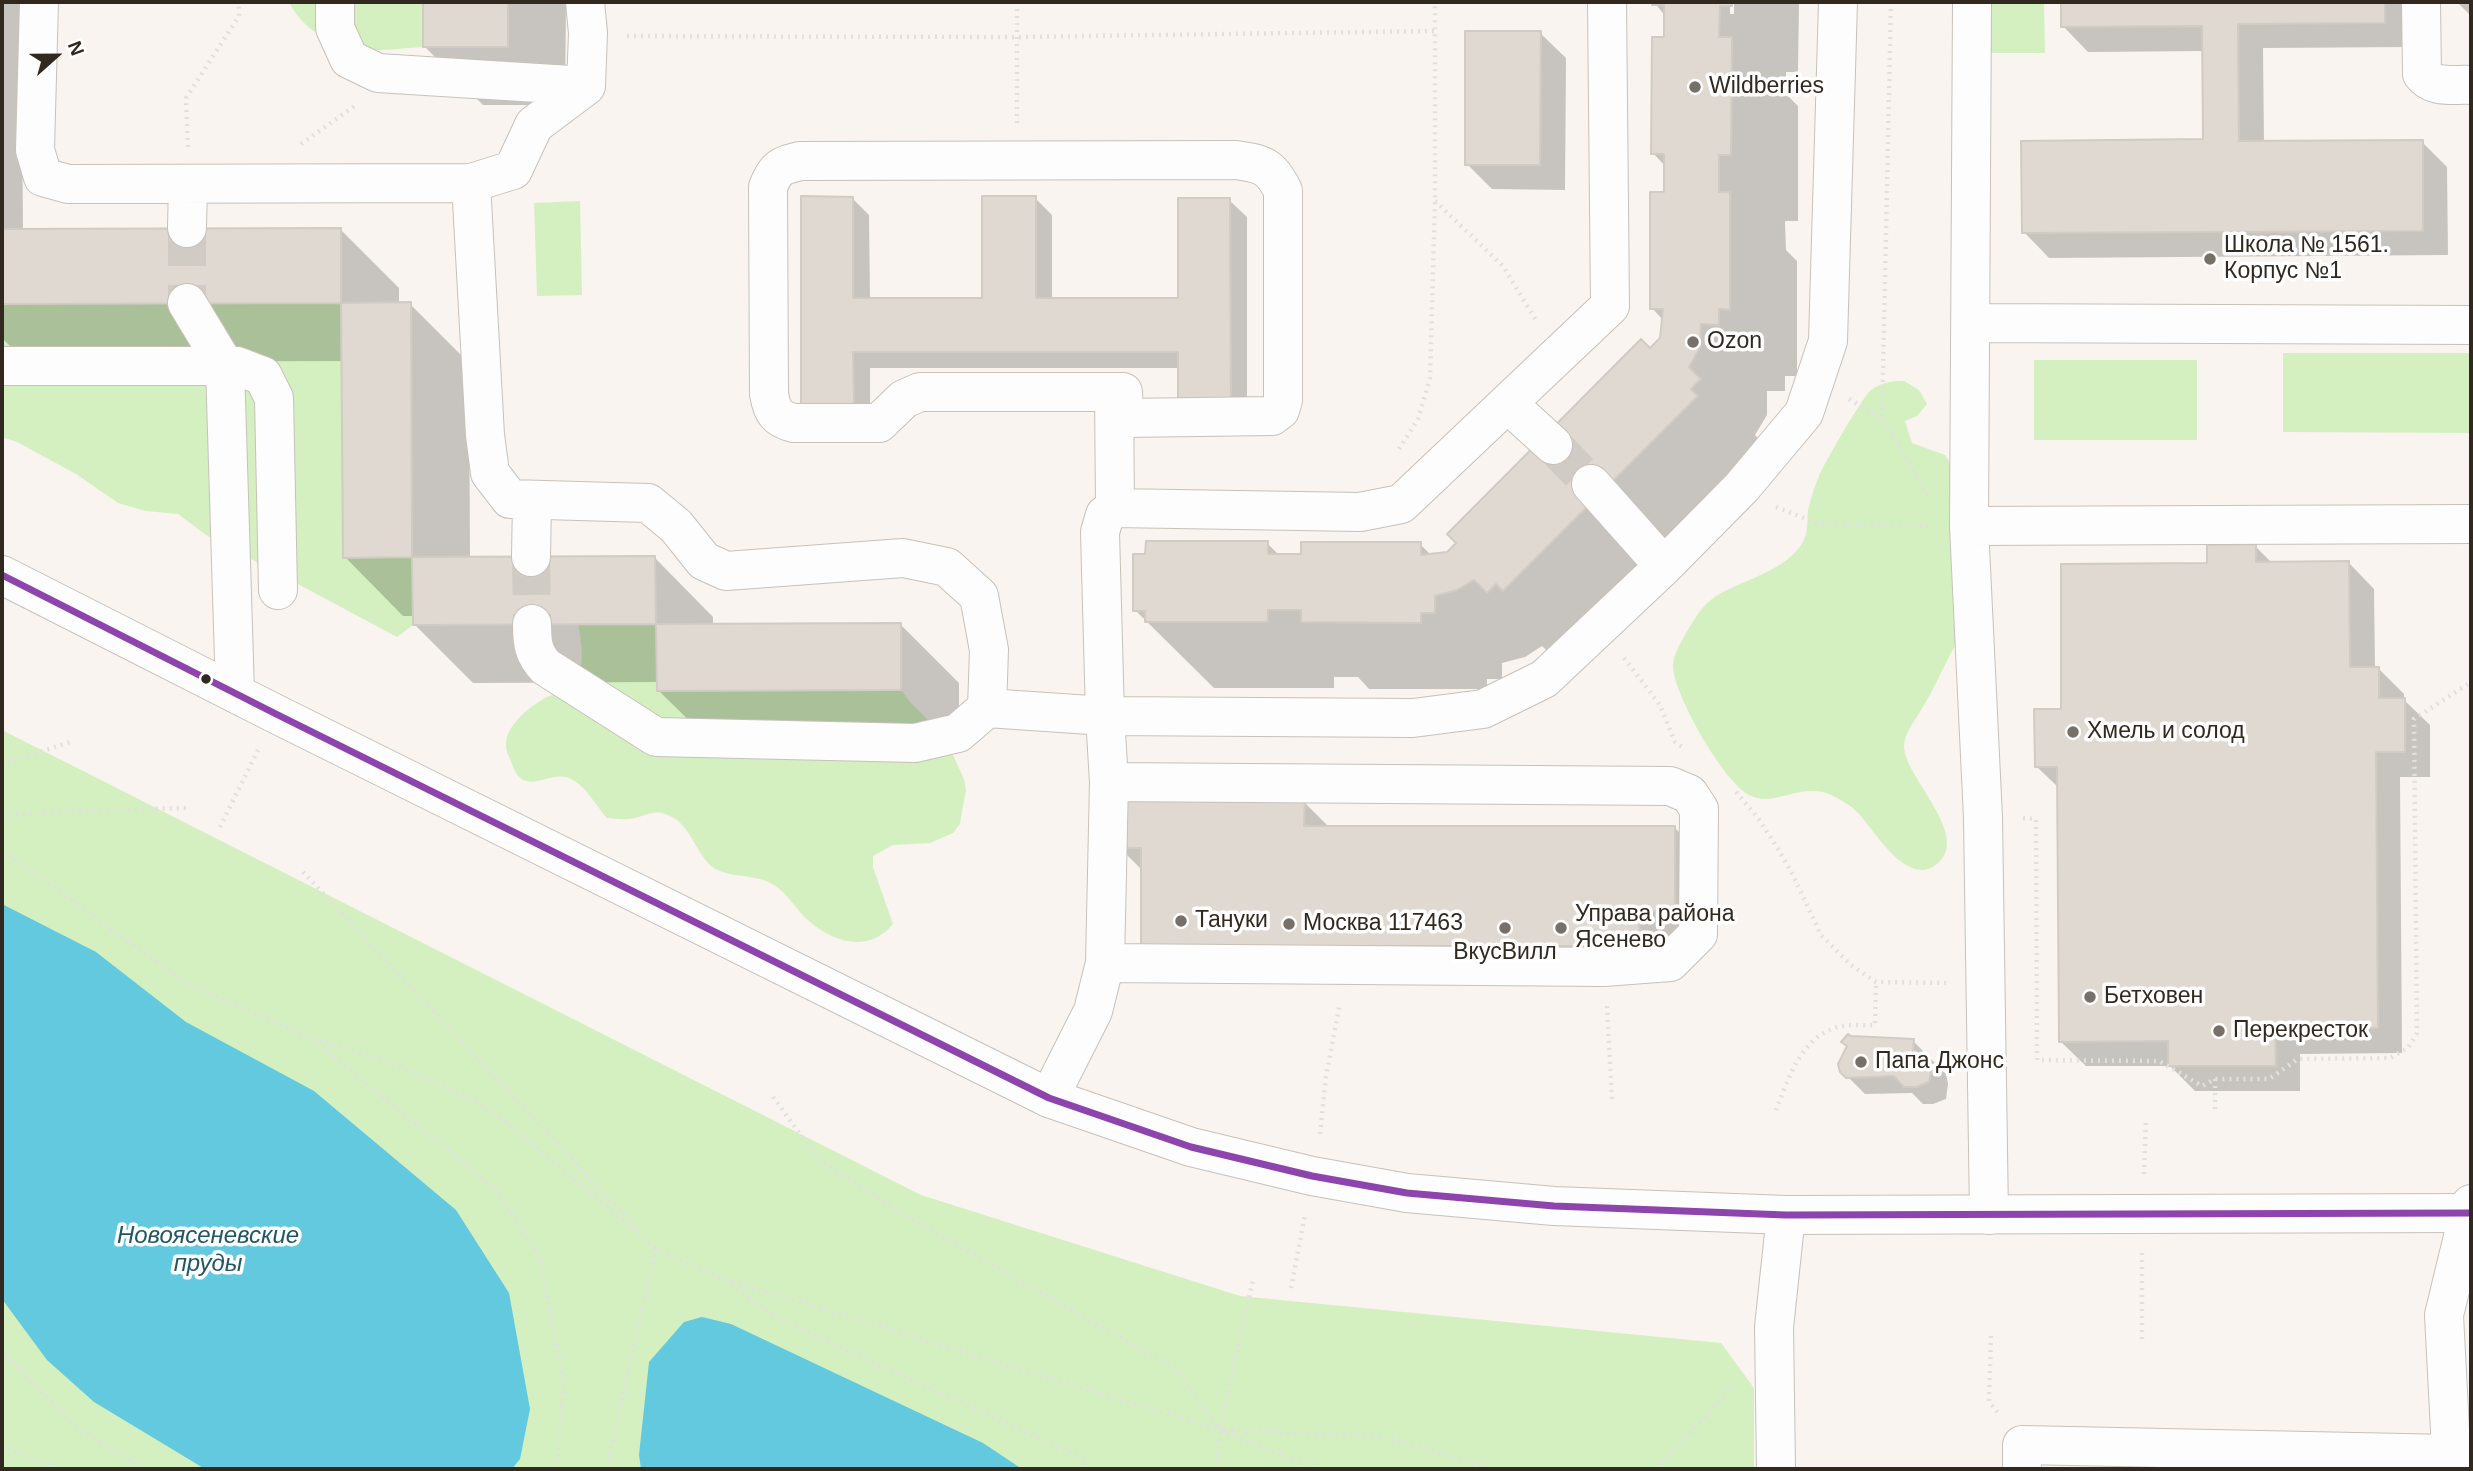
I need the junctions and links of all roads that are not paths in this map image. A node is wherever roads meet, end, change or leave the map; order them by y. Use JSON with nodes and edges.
{"nodes":[{"id":1,"x":39,"y":2,"type":"edge"},
{"id":2,"x":335,"y":2,"type":"edge"},
{"id":3,"x":1607,"y":2,"type":"edge"},
{"id":4,"x":1839,"y":2,"type":"edge"},
{"id":5,"x":1972,"y":2,"type":"edge"},
{"id":6,"x":2421,"y":2,"type":"edge"},
{"id":7,"x":586,"y":17,"type":"edge"},
{"id":8,"x":2471,"y":85,"type":"edge"},
{"id":9,"x":586,"y":86,"type":"junction"},
{"id":10,"x":471,"y":183,"type":"junction"},
{"id":11,"x":188,"y":184,"type":"junction"},
{"id":12,"x":187,"y":228,"type":"tunnel mouth"},
{"id":13,"x":187,"y":303,"type":"tunnel mouth"},
{"id":14,"x":1970,"y":323,"type":"junction"},
{"id":15,"x":2471,"y":325,"type":"edge"},
{"id":16,"x":2,"y":366,"type":"edge"},
{"id":17,"x":225,"y":366,"type":"junction"},
{"id":18,"x":1114,"y":391,"type":"junction"},
{"id":19,"x":1508,"y":404,"type":"junction"},
{"id":20,"x":1553,"y":445,"type":"tunnel mouth"},
{"id":21,"x":1591,"y":484,"type":"tunnel mouth"},
{"id":22,"x":532,"y":501,"type":"junction"},
{"id":23,"x":1115,"y":508,"type":"junction"},
{"id":24,"x":1957,"y":526,"type":"junction"},
{"id":25,"x":2471,"y":527,"type":"edge"},
{"id":26,"x":531,"y":557,"type":"tunnel mouth"},
{"id":27,"x":1664,"y":566,"type":"junction"},
{"id":28,"x":2,"y":575,"type":"edge"},
{"id":29,"x":278,"y":590,"type":"dead end"},
{"id":30,"x":533,"y":624,"type":"tunnel mouth"},
{"id":31,"x":235,"y":694,"type":"junction"},
{"id":32,"x":987,"y":708,"type":"junction"},
{"id":33,"x":1105,"y":716,"type":"junction"},
{"id":34,"x":1109,"y":782,"type":"junction"},
{"id":35,"x":1105,"y":963,"type":"junction"},
{"id":36,"x":1049,"y":1098,"type":"junction"},
{"id":37,"x":2471,"y":1204,"type":"edge"},
{"id":38,"x":2471,"y":1213,"type":"edge"},
{"id":39,"x":1786,"y":1215,"type":"junction"},
{"id":40,"x":1989,"y":1215,"type":"junction"},
{"id":41,"x":2452,"y":1462,"type":"edge"},
{"id":42,"x":1776,"y":1469,"type":"edge"},
{"id":43,"x":2022,"y":1469,"type":"edge"}],
"edges":[{"from":1,"to":11,"type":"main road"},
{"from":2,"to":9,"type":"main road"},
{"from":3,"to":19,"type":"main road"},
{"from":4,"to":27,"type":"main road"},
{"from":5,"to":14,"type":"main road"},
{"from":6,"to":8,"type":"main road"},
{"from":7,"to":9,"type":"main road"},
{"from":9,"to":10,"type":"main road"},
{"from":10,"to":11,"type":"main road"},
{"from":10,"to":22,"type":"main road"},
{"from":11,"to":12,"type":"main road"},
{"from":13,"to":17,"type":"main road"},
{"from":14,"to":15,"type":"main road"},
{"from":14,"to":24,"type":"main road"},
{"from":16,"to":17,"type":"main road"},
{"from":17,"to":29,"type":"main road"},
{"from":17,"to":31,"type":"main road"},
{"from":18,"to":18,"type":"main road"},
{"from":18,"to":23,"type":"main road"},
{"from":19,"to":20,"type":"main road"},
{"from":19,"to":23,"type":"main road"},
{"from":21,"to":27,"type":"main road"},
{"from":22,"to":26,"type":"main road"},
{"from":22,"to":32,"type":"main road"},
{"from":23,"to":33,"type":"main road"},
{"from":24,"to":25,"type":"main road"},
{"from":24,"to":40,"type":"main road"},
{"from":27,"to":33,"type":"main road"},
{"from":28,"to":31,"type":"main road"},
{"from":30,"to":32,"type":"main road"},
{"from":31,"to":36,"type":"main road"},
{"from":32,"to":33,"type":"main road"},
{"from":33,"to":34,"type":"main road"},
{"from":34,"to":35,"type":"main road"},
{"from":34,"to":35,"type":"main road"},
{"from":35,"to":36,"type":"main road"},
{"from":36,"to":39,"type":"main road"},
{"from":37,"to":38,"type":"main road"},
{"from":38,"to":40,"type":"main road"},
{"from":38,"to":41,"type":"main road"},
{"from":39,"to":40,"type":"main road"},
{"from":39,"to":42,"type":"main road"},
{"from":41,"to":43,"type":"main road"}]}
